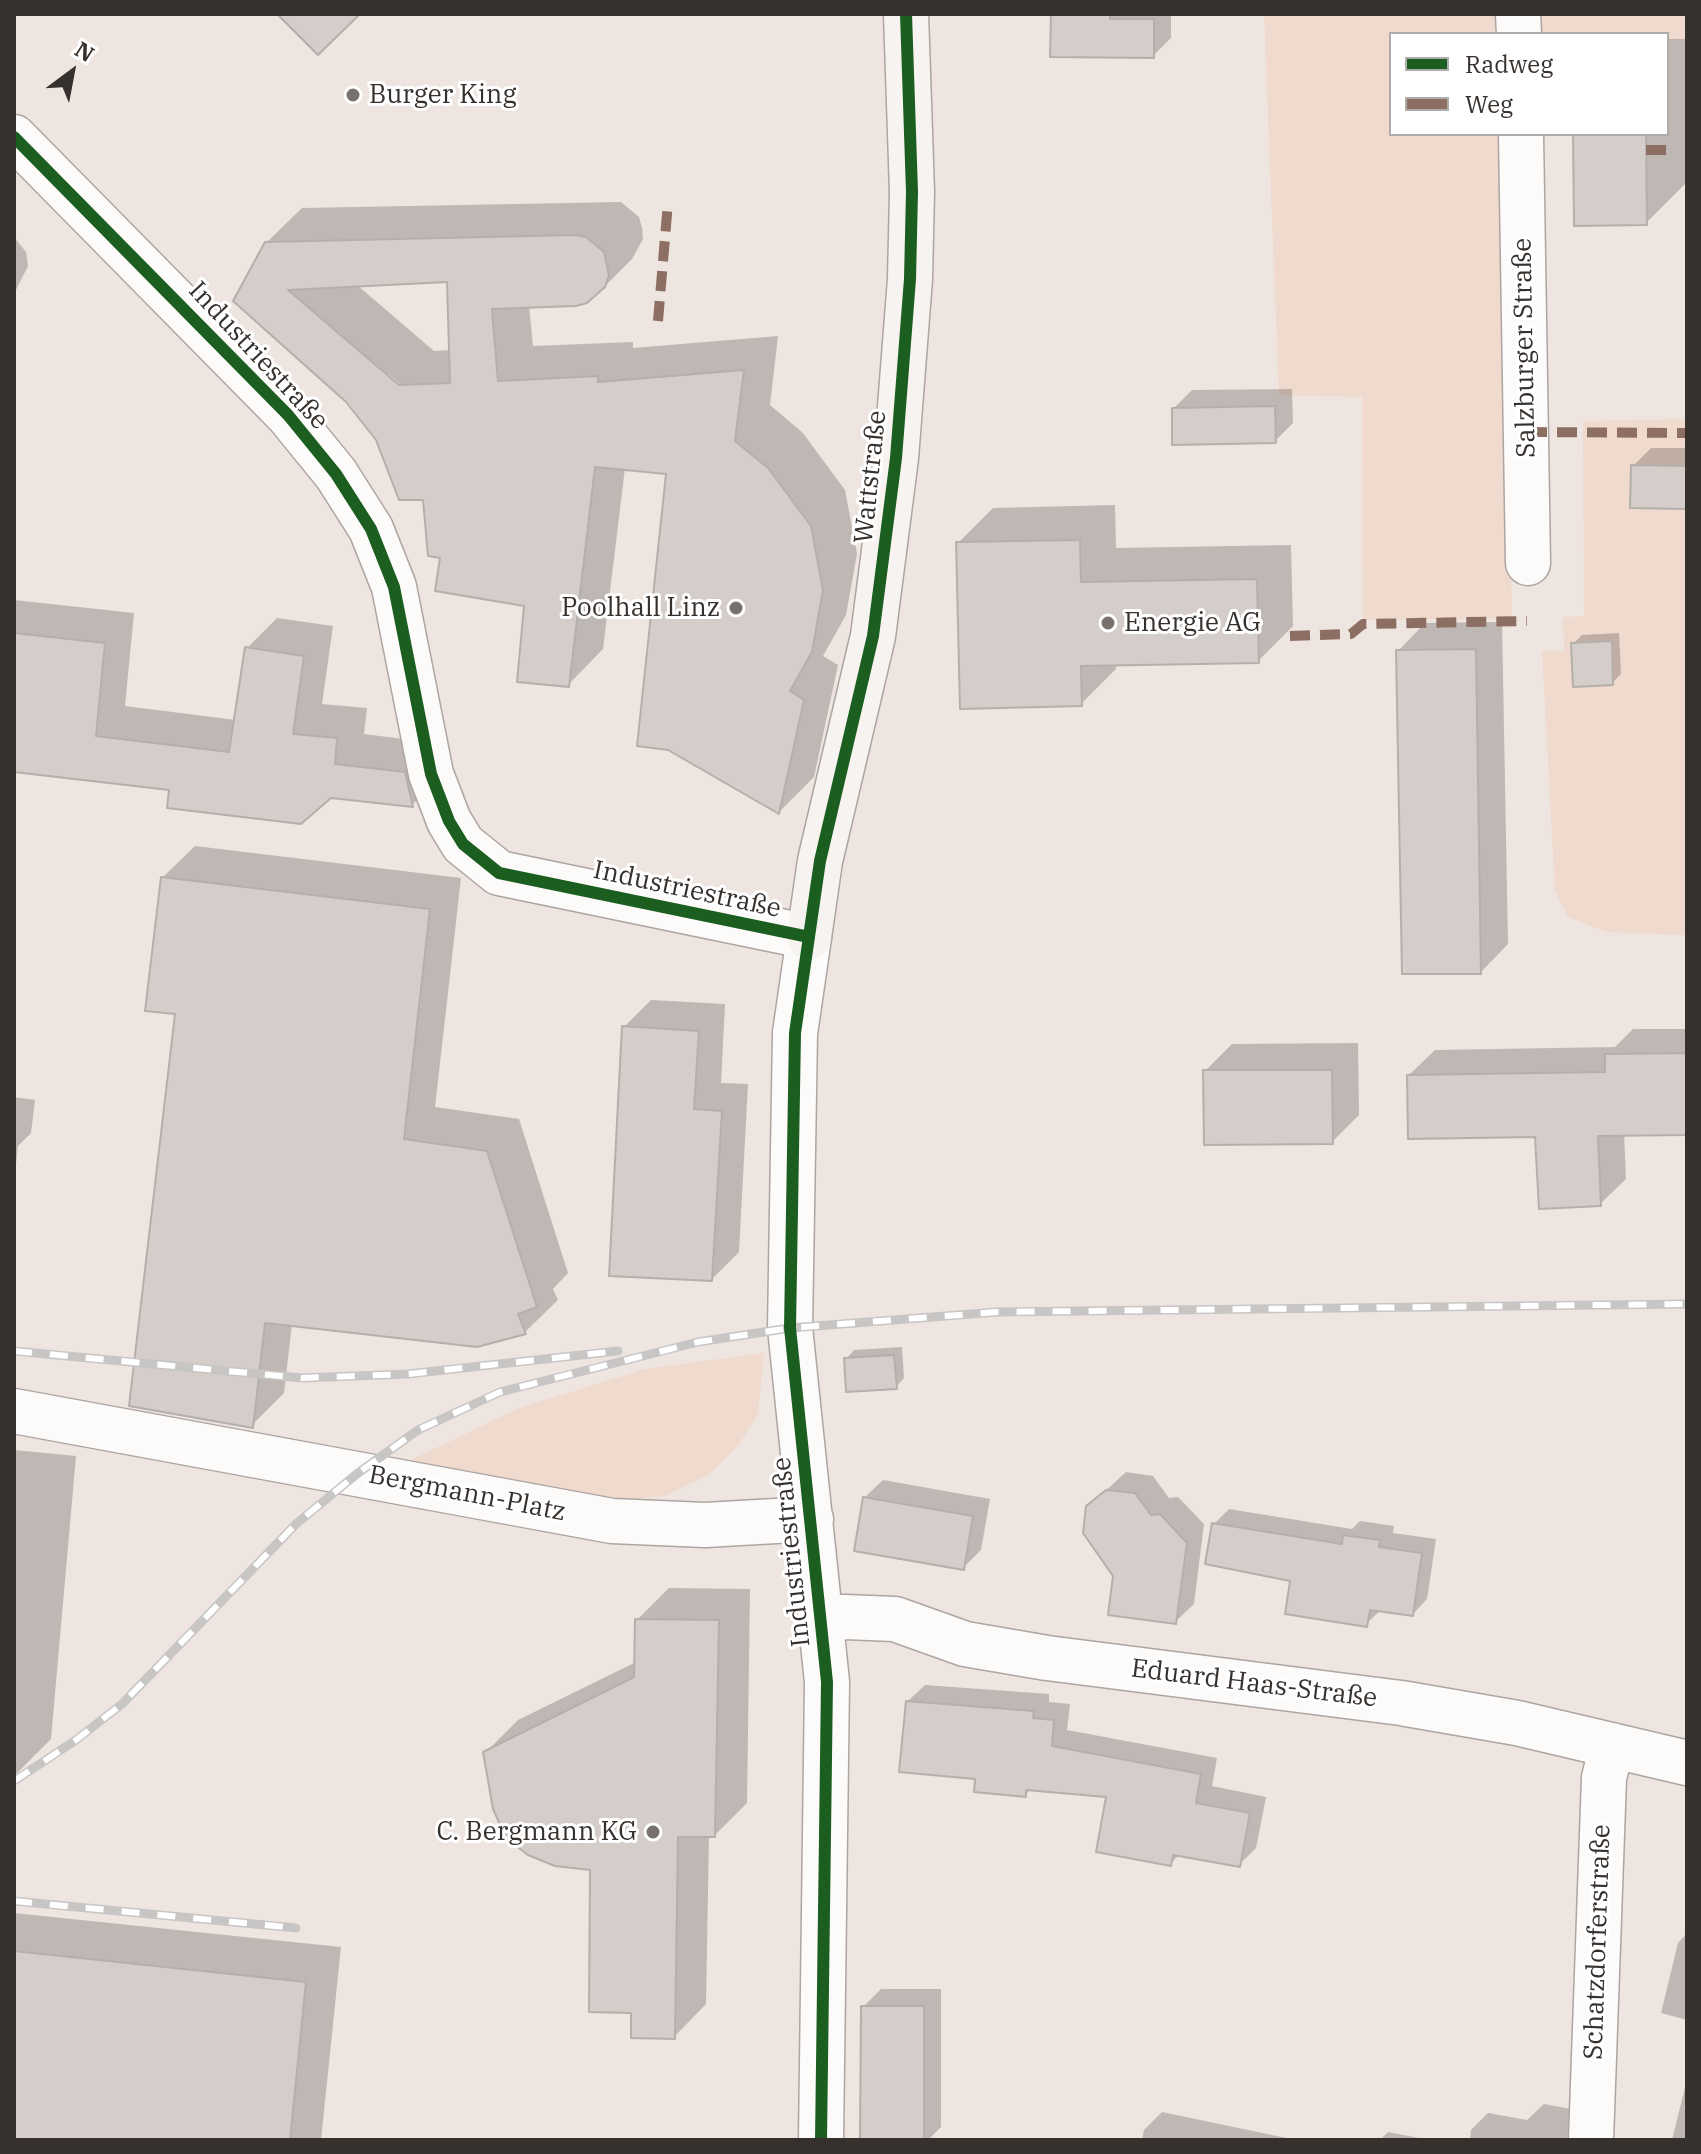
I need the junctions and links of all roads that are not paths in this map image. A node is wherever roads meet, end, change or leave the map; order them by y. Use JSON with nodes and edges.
{"nodes":[{"id":1,"x":906,"y":14,"type":"edge"},
{"id":2,"x":1521,"y":136,"type":"edge"},
{"id":3,"x":14,"y":137,"type":"edge"},
{"id":4,"x":1528,"y":563,"type":"dead end"},
{"id":5,"x":809,"y":937,"type":"junction"},
{"id":6,"x":14,"y":1411,"type":"edge"},
{"id":7,"x":811,"y":1519,"type":"junction"},
{"id":8,"x":820,"y":1616,"type":"junction"},
{"id":9,"x":1612,"y":1745,"type":"junction"},
{"id":10,"x":1687,"y":1763,"type":"edge"},
{"id":11,"x":821,"y":2140,"type":"edge"},
{"id":12,"x":1591,"y":2140,"type":"edge"}],
"edges":[{"from":1,"to":5,"type":"street","name":"Wattstraße"},
{"from":2,"to":4,"type":"street","name":"Salzburger Straße"},
{"from":3,"to":5,"type":"street","name":"Industriestraße"},
{"from":5,"to":7,"type":"street","name":"Industriestraße"},
{"from":6,"to":7,"type":"street","name":"Bergmann-Platz"},
{"from":7,"to":8,"type":"street","name":"Industriestraße"},
{"from":8,"to":9,"type":"street","name":"Eduard Haas-Straße"},
{"from":8,"to":11,"type":"street","name":"Industriestraße"},
{"from":9,"to":10,"type":"street","name":"Eduard Haas-Straße"},
{"from":9,"to":12,"type":"street","name":"Schatzdorferstraße"}]}
